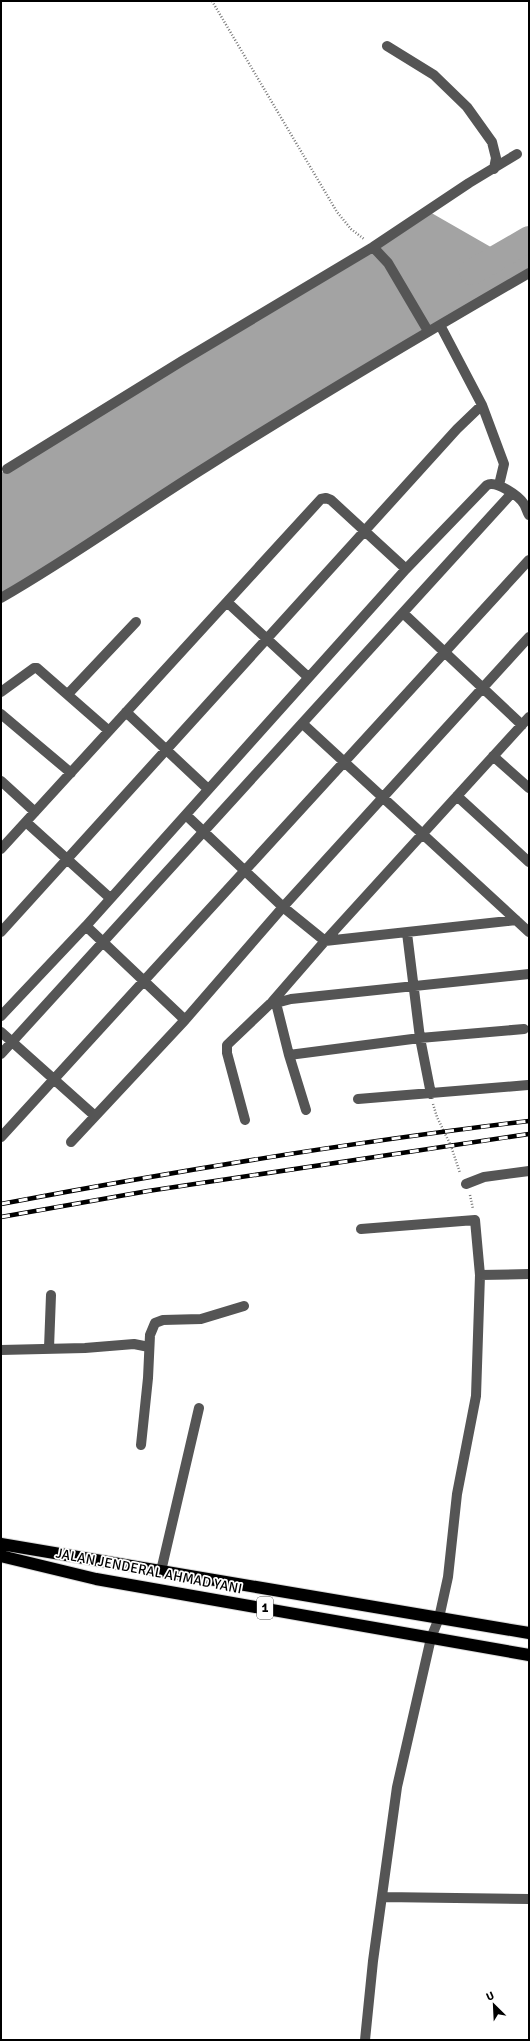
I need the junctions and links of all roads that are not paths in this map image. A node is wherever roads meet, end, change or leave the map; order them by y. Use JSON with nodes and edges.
{"nodes":[{"id":1,"x":387,"y":46,"type":"dead end"},
{"id":2,"x":517,"y":154,"type":"dead end"},
{"id":3,"x":494,"y":169,"type":"junction"},
{"id":4,"x":373,"y":247,"type":"junction"},
{"id":5,"x":529,"y":273,"type":"edge"},
{"id":6,"x":440,"y":325,"type":"junction"},
{"id":7,"x":428,"y":331,"type":"junction"},
{"id":8,"x":482,"y":406,"type":"junction"},
{"id":9,"x":8,"y":469,"type":"dead end"},
{"id":10,"x":499,"y":484,"type":"junction"},
{"id":11,"x":511,"y":494,"type":"junction"},
{"id":12,"x":526,"y":502,"type":"edge"},
{"id":13,"x":529,"y":516,"type":"edge"},
{"id":14,"x":365,"y":530,"type":"junction"},
{"id":15,"x":529,"y":560,"type":"edge"},
{"id":16,"x":406,"y":569,"type":"junction"},
{"id":17,"x":1,"y":598,"type":"edge"},
{"id":18,"x":227,"y":602,"type":"junction"},
{"id":19,"x":403,"y":613,"type":"junction"},
{"id":20,"x":136,"y":622,"type":"dead end"},
{"id":21,"x":529,"y":637,"type":"edge"},
{"id":22,"x":267,"y":638,"type":"junction"},
{"id":23,"x":444,"y":651,"type":"junction"},
{"id":24,"x":308,"y":677,"type":"junction"},
{"id":25,"x":484,"y":689,"type":"junction"},
{"id":26,"x":1,"y":692,"type":"edge"},
{"id":27,"x":68,"y":694,"type":"junction"},
{"id":28,"x":126,"y":712,"type":"junction"},
{"id":29,"x":1,"y":714,"type":"edge"},
{"id":30,"x":526,"y":721,"type":"edge"},
{"id":31,"x":303,"y":724,"type":"junction"},
{"id":32,"x":109,"y":731,"type":"junction"},
{"id":33,"x":166,"y":750,"type":"junction"},
{"id":34,"x":493,"y":756,"type":"junction"},
{"id":35,"x":344,"y":761,"type":"junction"},
{"id":36,"x":71,"y":773,"type":"junction"},
{"id":37,"x":1,"y":781,"type":"edge"},
{"id":38,"x":529,"y":788,"type":"edge"},
{"id":39,"x":208,"y":789,"type":"junction"},
{"id":40,"x":457,"y":796,"type":"junction"},
{"id":41,"x":384,"y":797,"type":"junction"},
{"id":42,"x":35,"y":812,"type":"junction"},
{"id":43,"x":186,"y":815,"type":"junction"},
{"id":44,"x":26,"y":822,"type":"junction"},
{"id":45,"x":423,"y":832,"type":"junction"},
{"id":46,"x":204,"y":833,"type":"junction"},
{"id":47,"x":1,"y":849,"type":"edge"},
{"id":48,"x":67,"y":859,"type":"junction"},
{"id":49,"x":529,"y":862,"type":"edge"},
{"id":50,"x":244,"y":871,"type":"junction"},
{"id":51,"x":110,"y":898,"type":"junction"},
{"id":52,"x":283,"y":907,"type":"junction"},
{"id":53,"x":529,"y":918,"type":"edge"},
{"id":54,"x":86,"y":926,"type":"junction"},
{"id":55,"x":522,"y":926,"type":"edge"},
{"id":56,"x":1,"y":932,"type":"edge"},
{"id":57,"x":407,"y":933,"type":"junction"},
{"id":58,"x":102,"y":941,"type":"junction"},
{"id":59,"x":325,"y":941,"type":"junction"},
{"id":60,"x":529,"y":974,"type":"edge"},
{"id":61,"x":144,"y":981,"type":"junction"},
{"id":62,"x":413,"y":986,"type":"junction"},
{"id":63,"x":274,"y":1003,"type":"junction"},
{"id":64,"x":5,"y":1004,"type":"edge"},
{"id":65,"x":1,"y":1016,"type":"edge"},
{"id":66,"x":185,"y":1020,"type":"junction"},
{"id":67,"x":524,"y":1029,"type":"dead end"},
{"id":68,"x":1,"y":1032,"type":"edge"},
{"id":69,"x":420,"y":1038,"type":"junction"},
{"id":70,"x":12,"y":1042,"type":"junction"},
{"id":71,"x":1,"y":1054,"type":"edge"},
{"id":72,"x":289,"y":1055,"type":"junction"},
{"id":73,"x":54,"y":1079,"type":"junction"},
{"id":74,"x":528,"y":1084,"type":"dead end"},
{"id":75,"x":431,"y":1094,"type":"junction"},
{"id":76,"x":358,"y":1099,"type":"dead end"},
{"id":77,"x":306,"y":1110,"type":"dead end"},
{"id":78,"x":95,"y":1116,"type":"junction"},
{"id":79,"x":245,"y":1120,"type":"dead end"},
{"id":80,"x":1,"y":1137,"type":"edge"},
{"id":81,"x":71,"y":1142,"type":"dead end"},
{"id":82,"x":529,"y":1171,"type":"edge"},
{"id":83,"x":466,"y":1184,"type":"road end"},
{"id":84,"x":361,"y":1229,"type":"dead end"},
{"id":85,"x":529,"y":1274,"type":"edge"},
{"id":86,"x":480,"y":1275,"type":"junction"},
{"id":87,"x":51,"y":1295,"type":"dead end"},
{"id":88,"x":244,"y":1306,"type":"dead end"},
{"id":89,"x":149,"y":1347,"type":"junction"},
{"id":90,"x":49,"y":1348,"type":"junction"},
{"id":91,"x":1,"y":1350,"type":"edge"},
{"id":92,"x":199,"y":1408,"type":"dead end"},
{"id":93,"x":141,"y":1445,"type":"dead end"},
{"id":94,"x":1,"y":1544,"type":"edge"},
{"id":95,"x":1,"y":1556,"type":"edge"},
{"id":96,"x":161,"y":1571,"type":"junction"},
{"id":97,"x":439,"y":1618,"type":"junction"},
{"id":98,"x":529,"y":1633,"type":"edge"},
{"id":99,"x":430,"y":1638,"type":"junction"},
{"id":100,"x":529,"y":1655,"type":"edge"},
{"id":101,"x":383,"y":1897,"type":"junction"},
{"id":102,"x":529,"y":1898,"type":"edge"},
{"id":103,"x":365,"y":2040,"type":"edge"}],
"edges":[{"from":1,"to":3,"type":"street"},
{"from":2,"to":3,"type":"street"},
{"from":3,"to":4,"type":"street"},
{"from":4,"to":7,"type":"street"},
{"from":4,"to":9,"type":"street"},
{"from":5,"to":6,"type":"street"},
{"from":6,"to":7,"type":"street"},
{"from":6,"to":8,"type":"street"},
{"from":7,"to":17,"type":"street"},
{"from":8,"to":10,"type":"street"},
{"from":8,"to":14,"type":"street"},
{"from":10,"to":11,"type":"street"},
{"from":10,"to":16,"type":"street"},
{"from":11,"to":12,"type":"street"},
{"from":11,"to":19,"type":"street"},
{"from":12,"to":13,"type":"street"},
{"from":14,"to":16,"type":"street"},
{"from":14,"to":18,"type":"street"},
{"from":14,"to":22,"type":"street"},
{"from":15,"to":23,"type":"street"},
{"from":16,"to":24,"type":"street"},
{"from":18,"to":22,"type":"street"},
{"from":18,"to":28,"type":"street"},
{"from":19,"to":23,"type":"street"},
{"from":19,"to":31,"type":"street"},
{"from":20,"to":27,"type":"street"},
{"from":21,"to":25,"type":"street"},
{"from":22,"to":24,"type":"street"},
{"from":22,"to":33,"type":"street"},
{"from":23,"to":25,"type":"street"},
{"from":23,"to":35,"type":"street"},
{"from":24,"to":39,"type":"street"},
{"from":25,"to":30,"type":"street"},
{"from":25,"to":41,"type":"street"},
{"from":26,"to":27,"type":"street"},
{"from":27,"to":32,"type":"street"},
{"from":28,"to":32,"type":"street"},
{"from":28,"to":33,"type":"street"},
{"from":29,"to":36,"type":"street"},
{"from":30,"to":34,"type":"street"},
{"from":31,"to":35,"type":"street"},
{"from":31,"to":46,"type":"street"},
{"from":32,"to":36,"type":"street"},
{"from":33,"to":39,"type":"street"},
{"from":33,"to":48,"type":"street"},
{"from":34,"to":38,"type":"street"},
{"from":34,"to":40,"type":"street"},
{"from":35,"to":41,"type":"street"},
{"from":35,"to":50,"type":"street"},
{"from":36,"to":42,"type":"street"},
{"from":37,"to":42,"type":"street"},
{"from":39,"to":43,"type":"street"},
{"from":40,"to":45,"type":"street"},
{"from":40,"to":49,"type":"street"},
{"from":41,"to":45,"type":"street"},
{"from":41,"to":52,"type":"street"},
{"from":42,"to":44,"type":"street"},
{"from":43,"to":46,"type":"street"},
{"from":43,"to":51,"type":"street"},
{"from":44,"to":47,"type":"street"},
{"from":44,"to":48,"type":"street"},
{"from":45,"to":55,"type":"street"},
{"from":45,"to":59,"type":"street"},
{"from":46,"to":50,"type":"street"},
{"from":46,"to":58,"type":"street"},
{"from":48,"to":51,"type":"street"},
{"from":48,"to":56,"type":"street"},
{"from":50,"to":52,"type":"street"},
{"from":50,"to":61,"type":"street"},
{"from":51,"to":54,"type":"street"},
{"from":52,"to":59,"type":"street"},
{"from":52,"to":66,"type":"street"},
{"from":53,"to":55,"type":"street"},
{"from":54,"to":58,"type":"street"},
{"from":54,"to":64,"type":"street"},
{"from":55,"to":57,"type":"street"},
{"from":57,"to":59,"type":"street"},
{"from":57,"to":62,"type":"street"},
{"from":58,"to":61,"type":"street"},
{"from":58,"to":70,"type":"street"},
{"from":59,"to":63,"type":"street"},
{"from":60,"to":62,"type":"street"},
{"from":61,"to":66,"type":"street"},
{"from":61,"to":73,"type":"street"},
{"from":62,"to":63,"type":"street"},
{"from":62,"to":69,"type":"street"},
{"from":63,"to":72,"type":"street"},
{"from":63,"to":79,"type":"street"},
{"from":64,"to":65,"type":"street"},
{"from":66,"to":78,"type":"street"},
{"from":67,"to":69,"type":"street"},
{"from":68,"to":70,"type":"street"},
{"from":69,"to":72,"type":"street"},
{"from":69,"to":75,"type":"street"},
{"from":70,"to":71,"type":"street"},
{"from":70,"to":73,"type":"street"},
{"from":72,"to":77,"type":"street"},
{"from":73,"to":78,"type":"street"},
{"from":73,"to":80,"type":"street"},
{"from":74,"to":75,"type":"street"},
{"from":75,"to":76,"type":"street"},
{"from":78,"to":81,"type":"street"},
{"from":82,"to":83,"type":"street"},
{"from":84,"to":86,"type":"street"},
{"from":85,"to":86,"type":"street"},
{"from":86,"to":97,"type":"street"},
{"from":87,"to":90,"type":"street"},
{"from":88,"to":89,"type":"street"},
{"from":89,"to":90,"type":"street"},
{"from":89,"to":93,"type":"street"},
{"from":90,"to":91,"type":"street"},
{"from":92,"to":96,"type":"street"},
{"from":94,"to":96,"type":"highway","name":"JALAN JENDERAL AHMAD YANI","number":"1"},
{"from":95,"to":99,"type":"highway","name":"JALAN JENDERAL AHMAD YANI","number":"1"},
{"from":96,"to":97,"type":"highway","name":"JALAN JENDERAL AHMAD YANI","number":"1"},
{"from":97,"to":98,"type":"highway","name":"JALAN JENDERAL AHMAD YANI","number":"1"},
{"from":97,"to":99,"type":"street"},
{"from":99,"to":100,"type":"highway","name":"JALAN JENDERAL AHMAD YANI","number":"1"},
{"from":99,"to":101,"type":"street"},
{"from":101,"to":102,"type":"street"},
{"from":101,"to":103,"type":"street"}]}
